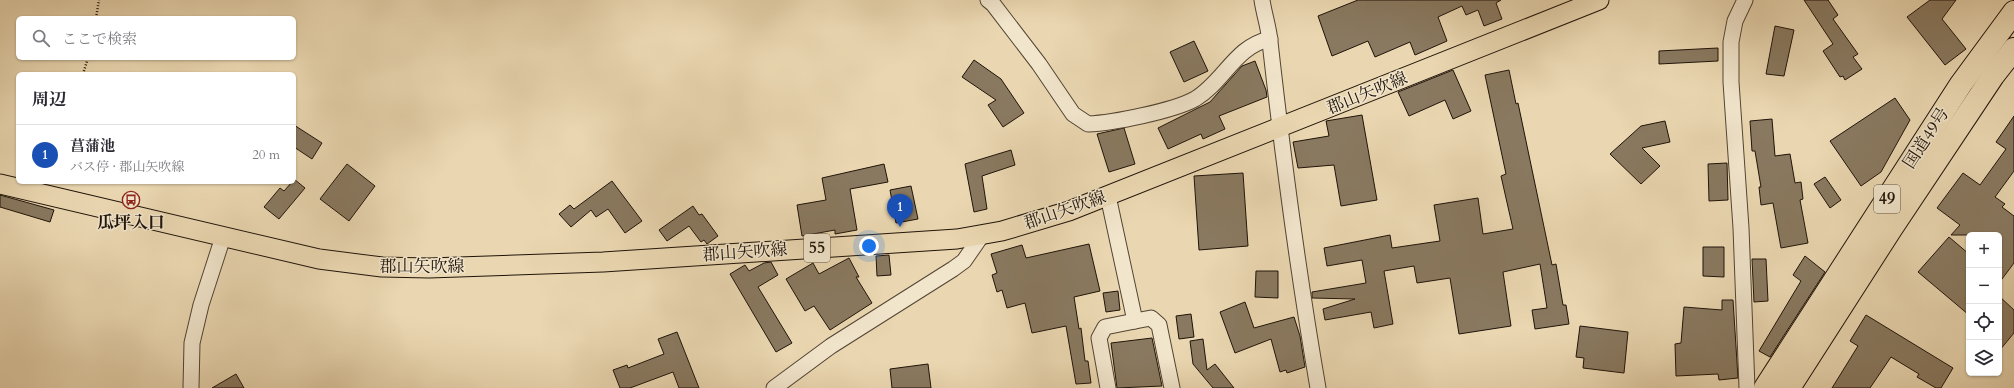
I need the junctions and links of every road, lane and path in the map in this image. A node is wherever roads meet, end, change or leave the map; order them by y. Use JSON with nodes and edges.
{"nodes":[{"id":1,"x":98,"y":0,"type":"edge"},
{"id":2,"x":988,"y":0,"type":"edge"},
{"id":3,"x":1262,"y":0,"type":"edge"},
{"id":4,"x":1599,"y":0,"type":"edge"},
{"id":5,"x":1745,"y":0,"type":"edge"},
{"id":6,"x":2014,"y":12,"type":"edge"},
{"id":7,"x":96,"y":16,"type":"edge"},
{"id":8,"x":1270,"y":39,"type":"junction"},
{"id":9,"x":2014,"y":49,"type":"edge"},
{"id":10,"x":87,"y":60,"type":"edge"},
{"id":11,"x":84,"y":72,"type":"edge"},
{"id":12,"x":1279,"y":128,"type":"junction"},
{"id":13,"x":0,"y":184,"type":"edge"},
{"id":14,"x":1108,"y":196,"type":"junction"},
{"id":15,"x":982,"y":235,"type":"junction"},
{"id":16,"x":223,"y":237,"type":"junction"},
{"id":17,"x":1135,"y":321,"type":"junction"},
{"id":18,"x":191,"y":388,"type":"edge"},
{"id":19,"x":774,"y":388,"type":"edge"},
{"id":20,"x":1108,"y":388,"type":"edge"},
{"id":21,"x":1172,"y":388,"type":"edge"},
{"id":22,"x":1318,"y":388,"type":"edge"},
{"id":23,"x":1747,"y":388,"type":"edge"},
{"id":24,"x":1765,"y":388,"type":"edge"},
{"id":25,"x":1790,"y":388,"type":"edge"}],
"edges":[{"from":1,"to":7,"type":"path"},
{"from":2,"to":8,"type":"street"},
{"from":3,"to":8,"type":"street"},
{"from":4,"to":12,"type":"main road","name":"郡山矢吹線","number":"55"},
{"from":5,"to":23,"type":"street"},
{"from":6,"to":24,"type":"highway","name":"国道49号","number":"49"},
{"from":8,"to":12,"type":"street"},
{"from":9,"to":25,"type":"highway","name":"国道49号","number":"49"},
{"from":10,"to":11,"type":"path"},
{"from":12,"to":14,"type":"main road","name":"郡山矢吹線","number":"55"},
{"from":12,"to":22,"type":"street"},
{"from":13,"to":16,"type":"main road","name":"郡山矢吹線","number":"55"},
{"from":14,"to":15,"type":"main road","name":"郡山矢吹線","number":"55"},
{"from":14,"to":17,"type":"street"},
{"from":15,"to":16,"type":"main road","name":"郡山矢吹線","number":"55"},
{"from":15,"to":19,"type":"street"},
{"from":16,"to":18,"type":"street"},
{"from":17,"to":20,"type":"street"},
{"from":17,"to":21,"type":"street"}]}
